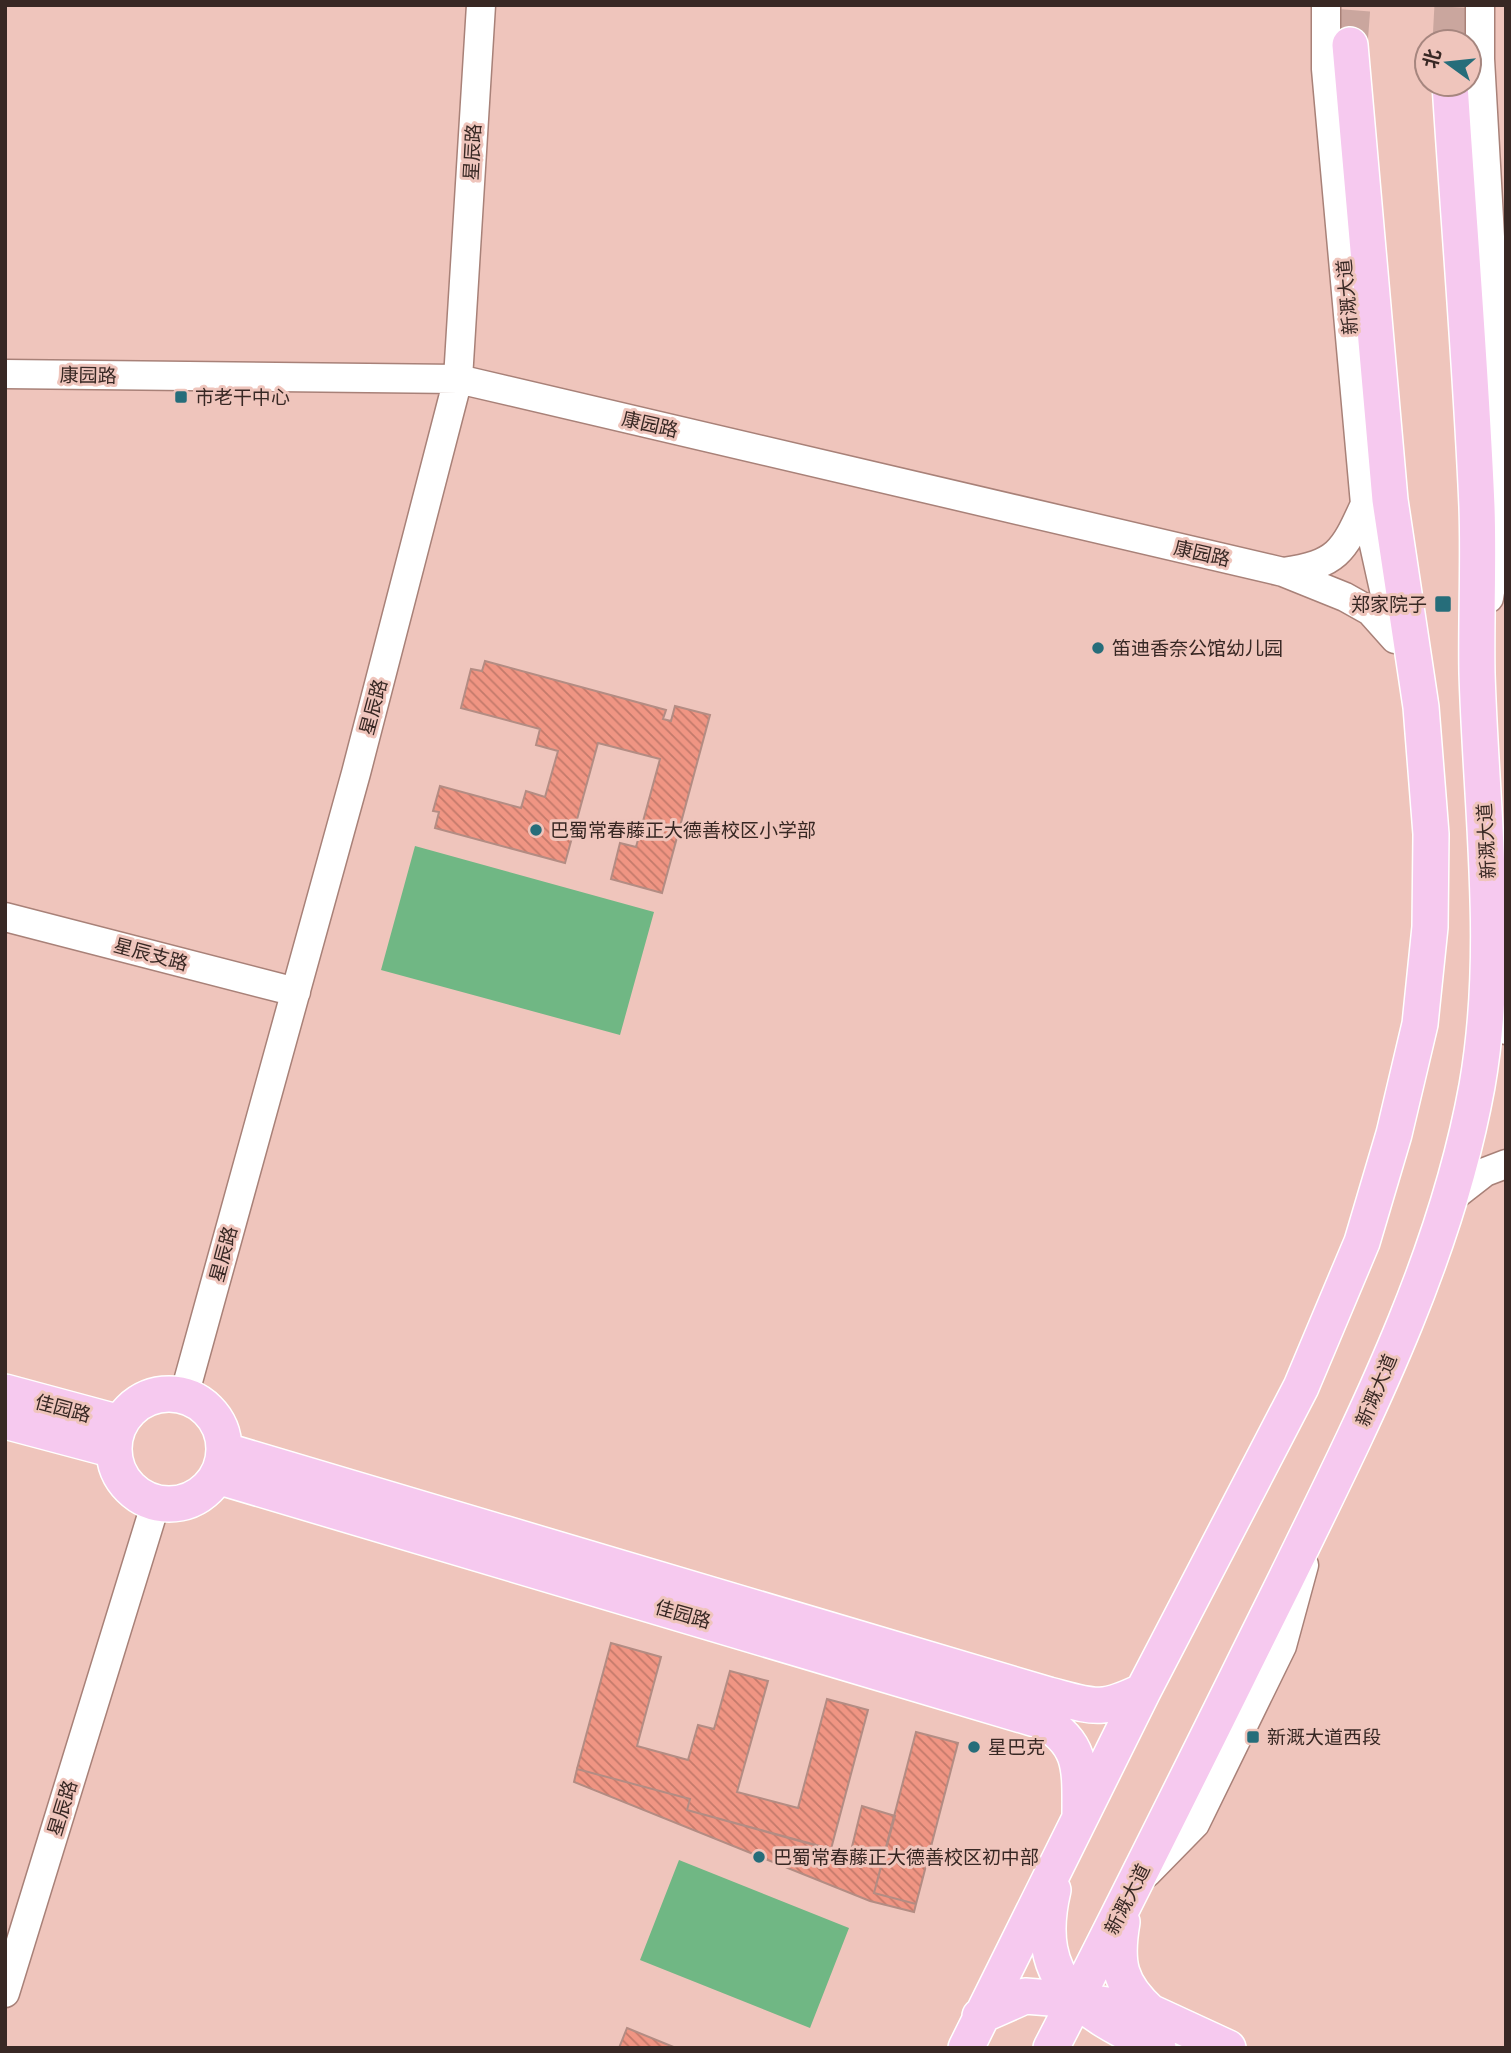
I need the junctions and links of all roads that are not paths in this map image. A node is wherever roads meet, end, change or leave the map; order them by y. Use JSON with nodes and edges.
{"nodes":[{"id":1,"x":481,"y":5,"type":"edge"},
{"id":2,"x":1326,"y":5,"type":"edge"},
{"id":3,"x":1341,"y":5,"type":"edge"},
{"id":4,"x":1466,"y":5,"type":"edge"},
{"id":5,"x":1480,"y":5,"type":"edge"},
{"id":6,"x":1475,"y":28,"type":"edge"},
{"id":7,"x":1480,"y":28,"type":"edge"},
{"id":8,"x":1338,"y":57,"type":"junction"},
{"id":9,"x":1451,"y":98,"type":"edge"},
{"id":10,"x":1482,"y":98,"type":"edge"},
{"id":11,"x":5,"y":374,"type":"edge"},
{"id":12,"x":458,"y":379,"type":"junction"},
{"id":13,"x":1365,"y":504,"type":"junction"},
{"id":14,"x":1283,"y":572,"type":"junction"},
{"id":15,"x":1395,"y":639,"type":"junction"},
{"id":16,"x":1477,"y":674,"type":"junction"},
{"id":17,"x":1421,"y":707,"type":"junction"},
{"id":18,"x":5,"y":917,"type":"edge"},
{"id":19,"x":1487,"y":974,"type":"junction"},
{"id":20,"x":296,"y":992,"type":"junction"},
{"id":21,"x":1506,"y":1030,"type":"edge"},
{"id":22,"x":1506,"y":1164,"type":"edge"},
{"id":23,"x":1449,"y":1200,"type":"junction"},
{"id":24,"x":5,"y":1392,"type":"edge"},
{"id":25,"x":184,"y":1396,"type":"junction"},
{"id":26,"x":5,"y":1421,"type":"edge"},
{"id":27,"x":117,"y":1436,"type":"junction"},
{"id":28,"x":221,"y":1464,"type":"junction"},
{"id":29,"x":156,"y":1502,"type":"junction"},
{"id":30,"x":1143,"y":1691,"type":"junction"},
{"id":31,"x":1080,"y":1816,"type":"junction"},
{"id":32,"x":1061,"y":1855,"type":"junction"},
{"id":33,"x":1130,"y":1894,"type":"junction"},
{"id":34,"x":5,"y":1993,"type":"edge"},
{"id":35,"x":1076,"y":2000,"type":"junction"},
{"id":36,"x":980,"y":2016,"type":"junction"},
{"id":37,"x":1149,"y":2033,"type":"edge"},
{"id":38,"x":966,"y":2048,"type":"edge"},
{"id":39,"x":1051,"y":2048,"type":"edge"},
{"id":40,"x":1062,"y":2048,"type":"edge"},
{"id":41,"x":1228,"y":2048,"type":"edge"}],
"edges":[{"from":1,"to":12,"type":"street","name":"星辰路"},
{"from":2,"to":8,"type":"street","name":"新溉大道"},
{"from":3,"to":8,"type":"street"},
{"from":4,"to":6,"type":"street"},
{"from":5,"to":7,"type":"street","name":"新溉大道"},
{"from":8,"to":13,"type":"street","name":"新溉大道"},
{"from":8,"to":17,"type":"main road","name":"新溉大道"},
{"from":9,"to":16,"type":"main road","name":"新溉大道"},
{"from":10,"to":16,"type":"street","name":"新溉大道"},
{"from":11,"to":12,"type":"street","name":"康园路"},
{"from":12,"to":14,"type":"street","name":"康园路"},
{"from":12,"to":20,"type":"street","name":"星辰路"},
{"from":13,"to":14,"type":"street"},
{"from":13,"to":15,"type":"street","name":"新溉大道"},
{"from":14,"to":15,"type":"street"},
{"from":15,"to":17,"type":"street","name":"新溉大道"},
{"from":16,"to":19,"type":"main road","name":"新溉大道"},
{"from":17,"to":30,"type":"main road","name":"新溉大道"},
{"from":18,"to":20,"type":"street","name":"星辰支路"},
{"from":19,"to":21,"type":"street"},
{"from":19,"to":23,"type":"main road","name":"新溉大道"},
{"from":20,"to":25,"type":"street","name":"星辰路"},
{"from":22,"to":23,"type":"street"},
{"from":23,"to":33,"type":"main road","name":"新溉大道"},
{"from":24,"to":27,"type":"main road","name":"佳园路"},
{"from":25,"to":27,"type":"main road"},
{"from":25,"to":28,"type":"main road"},
{"from":26,"to":27,"type":"main road","name":"佳园路"},
{"from":27,"to":29,"type":"main road"},
{"from":28,"to":29,"type":"main road"},
{"from":28,"to":30,"type":"main road","name":"佳园路"},
{"from":28,"to":31,"type":"main road","name":"佳园路"},
{"from":29,"to":34,"type":"street","name":"星辰路"},
{"from":30,"to":31,"type":"main road","name":"新溉大道"},
{"from":31,"to":32,"type":"main road","name":"新溉大道"},
{"from":32,"to":35,"type":"main road"},
{"from":32,"to":36,"type":"main road","name":"新溉大道"},
{"from":33,"to":35,"type":"main road","name":"新溉大道"},
{"from":33,"to":37,"type":"main road"},
{"from":35,"to":36,"type":"main road"},
{"from":35,"to":37,"type":"main road"},
{"from":35,"to":39,"type":"main road","name":"新溉大道"},
{"from":36,"to":38,"type":"main road","name":"新溉大道"},
{"from":37,"to":40,"type":"main road"},
{"from":37,"to":41,"type":"main road"}]}
